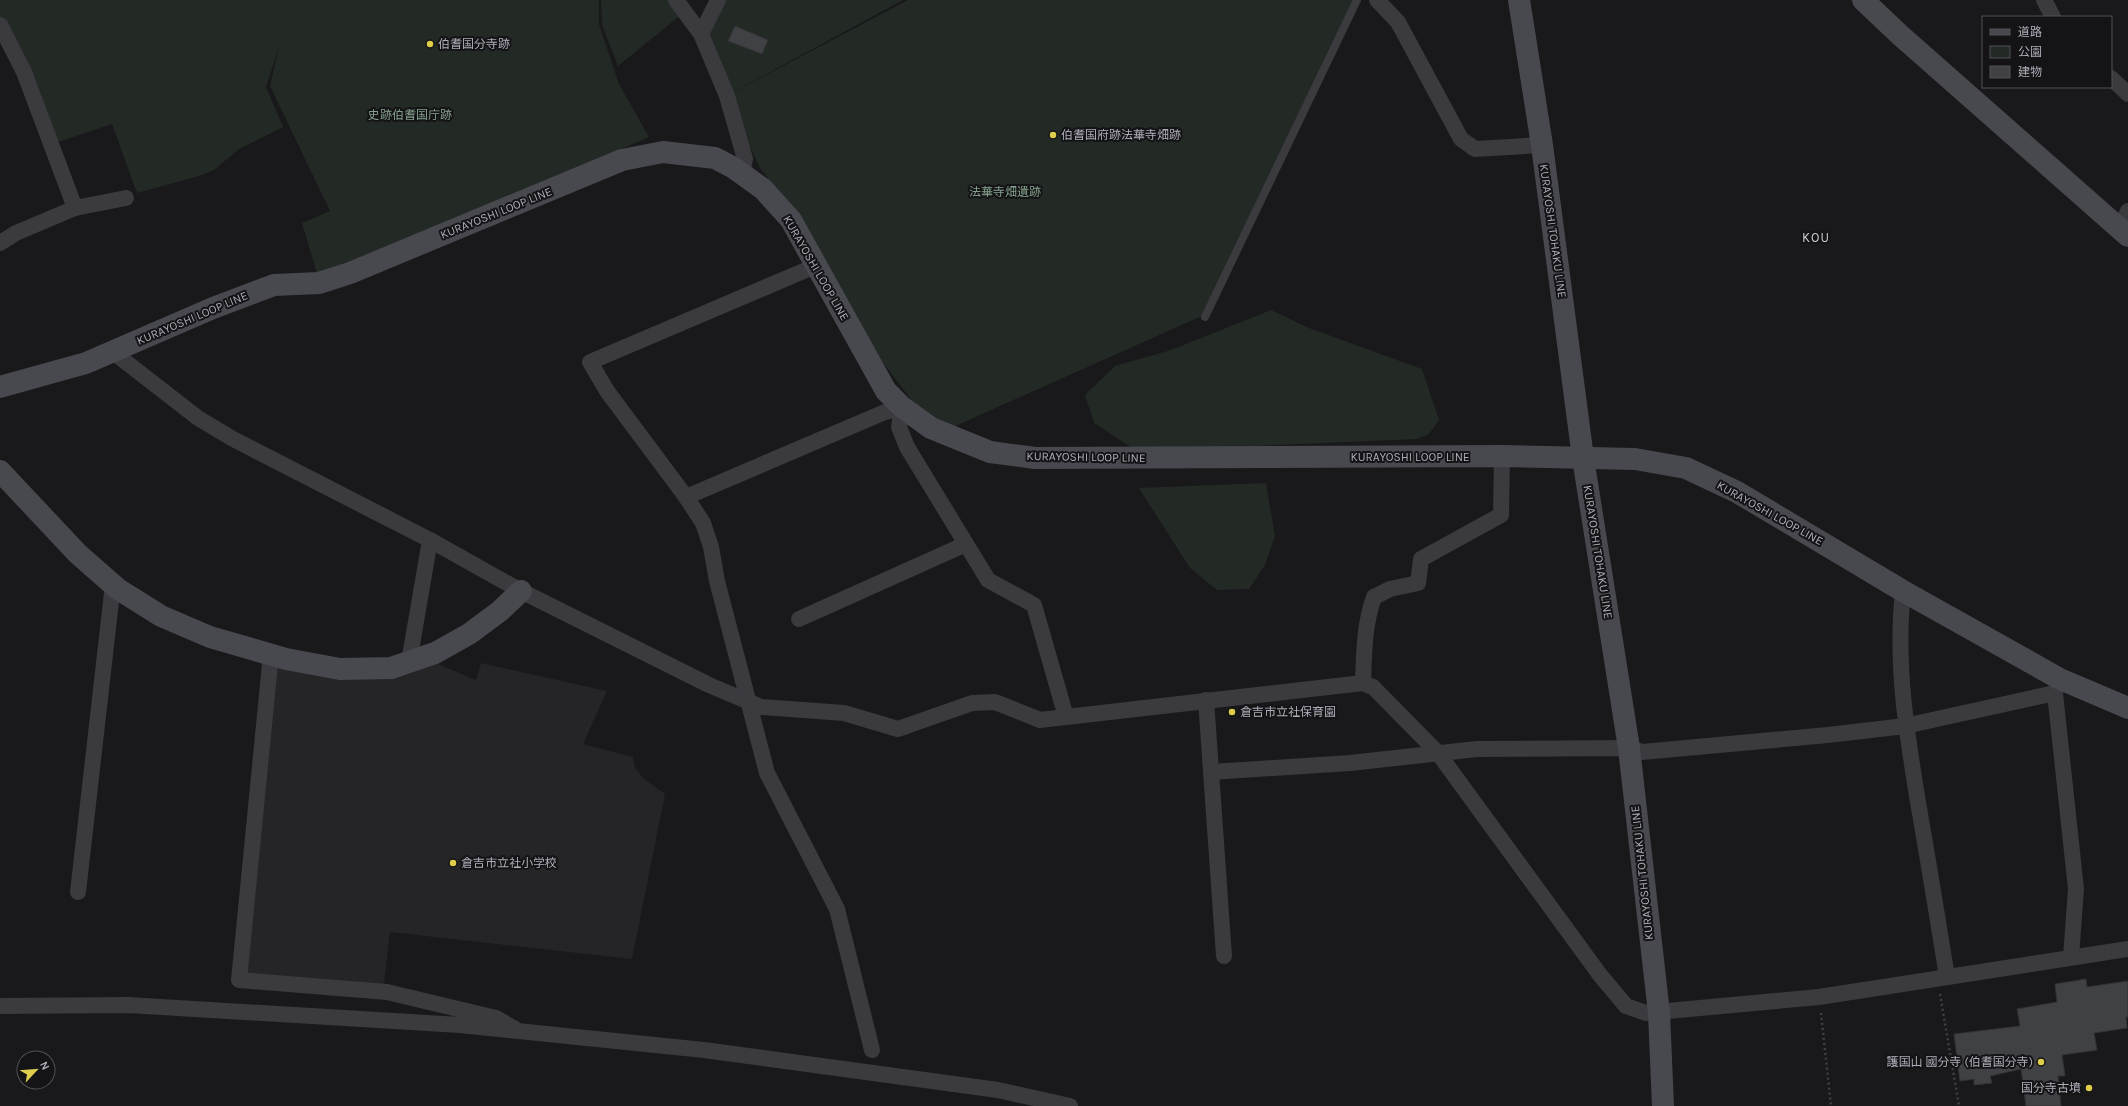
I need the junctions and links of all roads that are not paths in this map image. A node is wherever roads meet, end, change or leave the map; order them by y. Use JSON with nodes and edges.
{"nodes":[{"id":1,"x":676,"y":0,"type":"edge"},
{"id":2,"x":718,"y":0,"type":"edge"},
{"id":3,"x":1357,"y":0,"type":"edge"},
{"id":4,"x":1377,"y":0,"type":"edge"},
{"id":5,"x":1519,"y":0,"type":"edge"},
{"id":6,"x":1863,"y":0,"type":"edge"},
{"id":7,"x":2044,"y":0,"type":"edge"},
{"id":8,"x":2052,"y":16,"type":"edge"},
{"id":9,"x":0,"y":24,"type":"edge"},
{"id":10,"x":701,"y":34,"type":"junction"},
{"id":11,"x":2112,"y":79,"type":"edge"},
{"id":12,"x":2128,"y":94,"type":"edge"},
{"id":13,"x":1542,"y":146,"type":"junction"},
{"id":14,"x":742,"y":174,"type":"junction"},
{"id":15,"x":126,"y":198,"type":"dead end"},
{"id":16,"x":75,"y":208,"type":"junction"},
{"id":17,"x":2125,"y":226,"type":"edge"},
{"id":18,"x":0,"y":243,"type":"edge"},
{"id":19,"x":806,"y":270,"type":"dead end"},
{"id":20,"x":1205,"y":317,"type":"dead end"},
{"id":21,"x":113,"y":352,"type":"junction"},
{"id":22,"x":0,"y":387,"type":"edge"},
{"id":23,"x":902,"y":407,"type":"junction"},
{"id":24,"x":1502,"y":456,"type":"junction"},
{"id":25,"x":1583,"y":458,"type":"junction"},
{"id":26,"x":0,"y":471,"type":"edge"},
{"id":27,"x":686,"y":496,"type":"junction"},
{"id":28,"x":430,"y":540,"type":"junction"},
{"id":29,"x":966,"y":544,"type":"junction"},
{"id":30,"x":113,"y":584,"type":"junction"},
{"id":31,"x":521,"y":591,"type":"junction"},
{"id":32,"x":1904,"y":591,"type":"junction"},
{"id":33,"x":799,"y":619,"type":"dead end"},
{"id":34,"x":271,"y":654,"type":"junction"},
{"id":35,"x":409,"y":662,"type":"junction"},
{"id":36,"x":1363,"y":683,"type":"junction"},
{"id":37,"x":2057,"y":686,"type":"junction"},
{"id":38,"x":1206,"y":700,"type":"junction"},
{"id":39,"x":750,"y":702,"type":"junction"},
{"id":40,"x":2128,"y":708,"type":"edge"},
{"id":41,"x":1066,"y":717,"type":"junction"},
{"id":42,"x":1905,"y":726,"type":"junction"},
{"id":43,"x":1629,"y":748,"type":"junction"},
{"id":44,"x":1438,"y":753,"type":"junction"},
{"id":45,"x":1212,"y":772,"type":"junction"},
{"id":46,"x":78,"y":892,"type":"dead end"},
{"id":47,"x":2128,"y":949,"type":"edge"},
{"id":48,"x":1224,"y":956,"type":"dead end"},
{"id":49,"x":2071,"y":957,"type":"junction"},
{"id":50,"x":1942,"y":978,"type":"junction"},
{"id":51,"x":0,"y":1006,"type":"edge"},
{"id":52,"x":1659,"y":1013,"type":"junction"},
{"id":53,"x":520,"y":1032,"type":"junction"},
{"id":54,"x":872,"y":1050,"type":"dead end"},
{"id":55,"x":1070,"y":1106,"type":"edge"},
{"id":56,"x":1663,"y":1106,"type":"edge"}],
"edges":[{"from":1,"to":10,"type":"street"},
{"from":2,"to":10,"type":"street"},
{"from":3,"to":20,"type":"lane"},
{"from":4,"to":13,"type":"street"},
{"from":5,"to":13,"type":"main road","name":"KURAYOSHI TOHAKU LINE"},
{"from":6,"to":17,"type":"main road"},
{"from":7,"to":8,"type":"street"},
{"from":9,"to":16,"type":"street"},
{"from":10,"to":14,"type":"street"},
{"from":11,"to":12,"type":"street"},
{"from":13,"to":25,"type":"main road","name":"KURAYOSHI TOHAKU LINE"},
{"from":14,"to":21,"type":"main road","name":"KURAYOSHI LOOP LINE"},
{"from":14,"to":23,"type":"main road","name":"KURAYOSHI LOOP LINE"},
{"from":15,"to":16,"type":"street"},
{"from":16,"to":18,"type":"street"},
{"from":19,"to":27,"type":"street"},
{"from":21,"to":22,"type":"main road","name":"KURAYOSHI LOOP LINE"},
{"from":21,"to":28,"type":"street"},
{"from":23,"to":24,"type":"main road","name":"KURAYOSHI LOOP LINE"},
{"from":23,"to":27,"type":"street"},
{"from":23,"to":29,"type":"street"},
{"from":24,"to":25,"type":"main road","name":"KURAYOSHI LOOP LINE"},
{"from":24,"to":36,"type":"street"},
{"from":25,"to":32,"type":"main road","name":"KURAYOSHI LOOP LINE"},
{"from":25,"to":43,"type":"main road","name":"KURAYOSHI TOHAKU LINE"},
{"from":26,"to":30,"type":"main road"},
{"from":27,"to":39,"type":"street"},
{"from":28,"to":31,"type":"street"},
{"from":28,"to":35,"type":"street"},
{"from":29,"to":33,"type":"street"},
{"from":29,"to":41,"type":"street"},
{"from":30,"to":34,"type":"main road"},
{"from":30,"to":46,"type":"street"},
{"from":31,"to":35,"type":"main road"},
{"from":31,"to":39,"type":"street"},
{"from":32,"to":37,"type":"main road","name":"KURAYOSHI LOOP LINE"},
{"from":32,"to":42,"type":"street"},
{"from":34,"to":35,"type":"main road"},
{"from":34,"to":53,"type":"street"},
{"from":36,"to":38,"type":"street"},
{"from":36,"to":44,"type":"street"},
{"from":37,"to":40,"type":"main road","name":"KURAYOSHI LOOP LINE"},
{"from":37,"to":42,"type":"street"},
{"from":37,"to":49,"type":"street"},
{"from":38,"to":41,"type":"street"},
{"from":38,"to":45,"type":"street"},
{"from":39,"to":41,"type":"street"},
{"from":39,"to":54,"type":"street"},
{"from":42,"to":43,"type":"street"},
{"from":42,"to":50,"type":"street"},
{"from":43,"to":44,"type":"street"},
{"from":43,"to":52,"type":"main road","name":"KURAYOSHI TOHAKU LINE"},
{"from":44,"to":45,"type":"street"},
{"from":44,"to":52,"type":"street"},
{"from":45,"to":48,"type":"street"},
{"from":47,"to":49,"type":"street"},
{"from":49,"to":50,"type":"street"},
{"from":50,"to":52,"type":"street"},
{"from":51,"to":53,"type":"street"},
{"from":52,"to":56,"type":"main road","name":"KURAYOSHI TOHAKU LINE"},
{"from":53,"to":55,"type":"street"}]}
